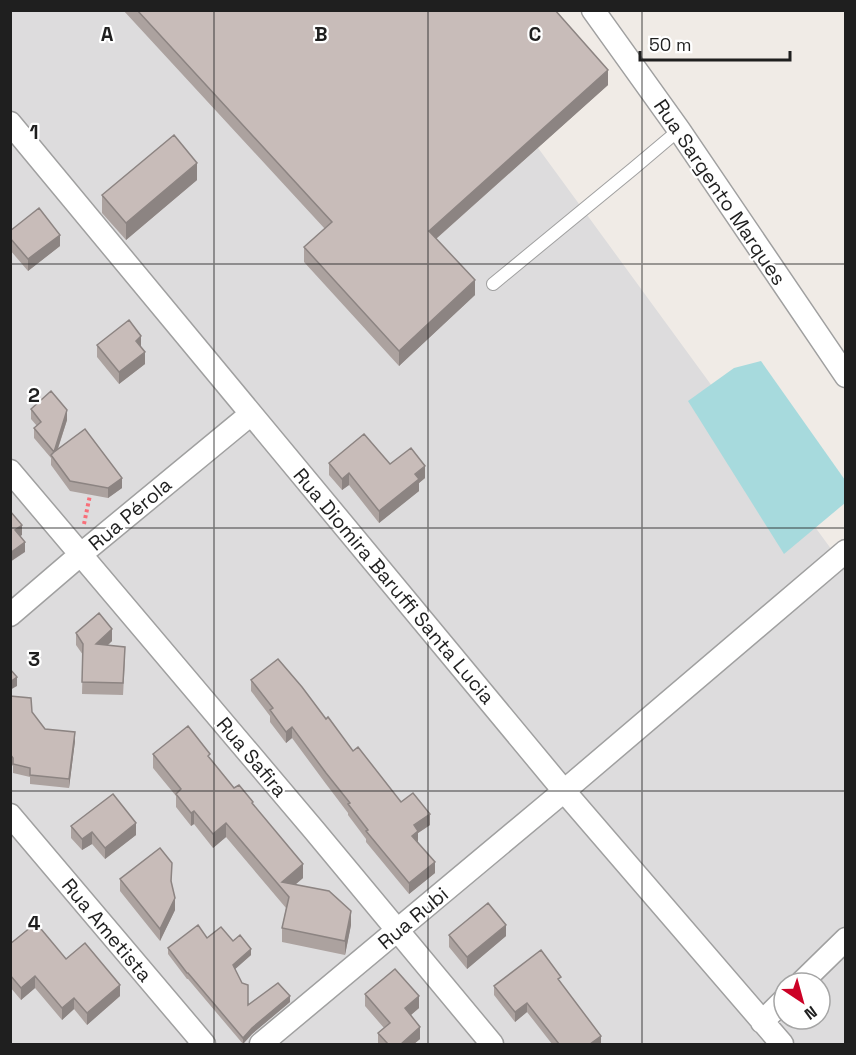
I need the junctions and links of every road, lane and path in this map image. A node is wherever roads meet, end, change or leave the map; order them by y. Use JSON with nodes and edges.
{"nodes":[{"id":1,"x":593,"y":10,"type":"edge"},
{"id":2,"x":10,"y":123,"type":"edge"},
{"id":3,"x":679,"y":130,"type":"junction"},
{"id":4,"x":492,"y":284,"type":"dead end"},
{"id":5,"x":846,"y":376,"type":"edge"},
{"id":6,"x":251,"y":414,"type":"junction"},
{"id":7,"x":10,"y":471,"type":"edge"},
{"id":8,"x":90,"y":495,"type":"edge"},
{"id":9,"x":83,"y":528,"type":"dead end"},
{"id":10,"x":846,"y":551,"type":"edge"},
{"id":11,"x":80,"y":555,"type":"junction"},
{"id":12,"x":10,"y":615,"type":"edge"},
{"id":13,"x":564,"y":791,"type":"junction"},
{"id":14,"x":10,"y":815,"type":"edge"},
{"id":15,"x":397,"y":932,"type":"junction"},
{"id":16,"x":846,"y":939,"type":"edge"},
{"id":17,"x":813,"y":971,"type":"edge"},
{"id":18,"x":772,"y":1012,"type":"edge"},
{"id":19,"x":762,"y":1022,"type":"junction"},
{"id":20,"x":204,"y":1044,"type":"edge"},
{"id":21,"x":261,"y":1044,"type":"edge"},
{"id":22,"x":492,"y":1044,"type":"edge"},
{"id":23,"x":782,"y":1044,"type":"edge"}],
"edges":[{"from":1,"to":3,"type":"street","name":"Rua Sargento Marques"},
{"from":2,"to":6,"type":"street","name":"Rua Diomira Baruffi Santa Lucia"},
{"from":3,"to":4,"type":"lane"},
{"from":3,"to":5,"type":"street","name":"Rua Sargento Marques"},
{"from":6,"to":11,"type":"street","name":"Rua Pérola"},
{"from":6,"to":13,"type":"street","name":"Rua Diomira Baruffi Santa Lucia"},
{"from":7,"to":11,"type":"street","name":"Rua Safira"},
{"from":8,"to":9,"type":"path"},
{"from":10,"to":13,"type":"street","name":"Rua Rubi"},
{"from":11,"to":12,"type":"street","name":"Rua Pérola"},
{"from":11,"to":15,"type":"street","name":"Rua Safira"},
{"from":13,"to":15,"type":"street","name":"Rua Rubi"},
{"from":13,"to":19,"type":"street","name":"Rua Diomira Baruffi Santa Lucia"},
{"from":14,"to":20,"type":"street","name":"Rua Ametista"},
{"from":15,"to":21,"type":"street","name":"Rua Rubi"},
{"from":15,"to":22,"type":"street","name":"Rua Safira"},
{"from":16,"to":17,"type":"street"},
{"from":18,"to":19,"type":"street"},
{"from":19,"to":23,"type":"street","name":"Rua Diomira Baruffi Santa Lucia"}]}
